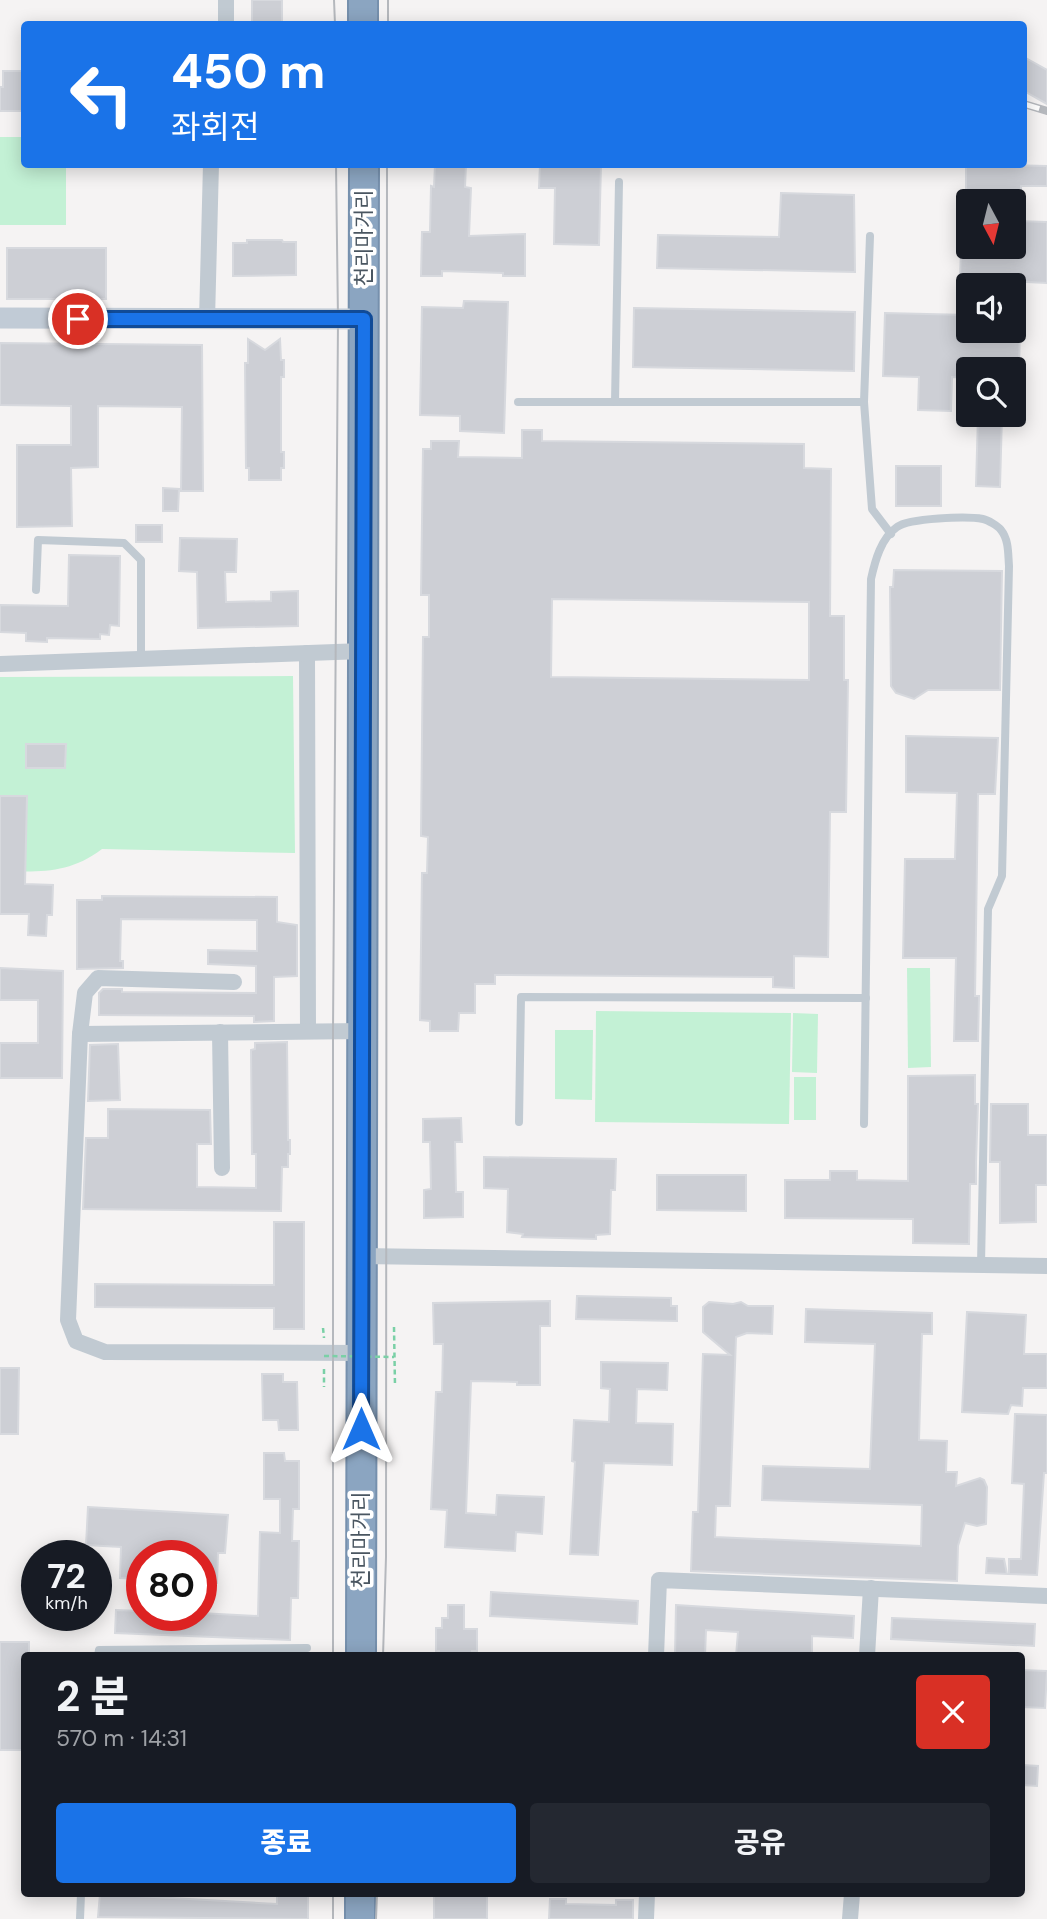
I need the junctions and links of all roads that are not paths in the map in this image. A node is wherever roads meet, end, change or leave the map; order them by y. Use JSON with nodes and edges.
{"nodes":[{"id":1,"x":226,"y":0,"type":"edge"},
{"id":2,"x":363,"y":0,"type":"edge"},
{"id":3,"x":226,"y":21,"type":"edge"},
{"id":4,"x":363,"y":21,"type":"edge"},
{"id":5,"x":211,"y":168,"type":"edge"},
{"id":6,"x":363,"y":168,"type":"edge"},
{"id":7,"x":619,"y":183,"type":"dead end"},
{"id":8,"x":870,"y":236,"type":"dead end"},
{"id":9,"x":0,"y":318,"type":"edge"},
{"id":10,"x":364,"y":319,"type":"junction"},
{"id":11,"x":207,"y":320,"type":"junction"},
{"id":12,"x":517,"y":402,"type":"dead end"},
{"id":13,"x":615,"y":402,"type":"junction"},
{"id":14,"x":864,"y":402,"type":"junction"},
{"id":15,"x":891,"y":534,"type":"junction"},
{"id":16,"x":36,"y":590,"type":"dead end"},
{"id":17,"x":363,"y":651,"type":"junction"},
{"id":18,"x":307,"y":653,"type":"junction"},
{"id":19,"x":141,"y":659,"type":"junction"},
{"id":20,"x":0,"y":664,"type":"edge"},
{"id":21,"x":234,"y":982,"type":"dead end"},
{"id":22,"x":866,"y":998,"type":"junction"},
{"id":23,"x":308,"y":1031,"type":"junction"},
{"id":24,"x":362,"y":1031,"type":"junction"},
{"id":25,"x":220,"y":1032,"type":"junction"},
{"id":26,"x":80,"y":1034,"type":"junction"},
{"id":27,"x":520,"y":1122,"type":"dead end"},
{"id":28,"x":864,"y":1124,"type":"dead end"},
{"id":29,"x":222,"y":1168,"type":"dead end"},
{"id":30,"x":362,"y":1256,"type":"junction"},
{"id":31,"x":981,"y":1265,"type":"junction"},
{"id":32,"x":1047,"y":1266,"type":"edge"},
{"id":33,"x":361,"y":1353,"type":"junction"},
{"id":34,"x":872,"y":1588,"type":"junction"},
{"id":35,"x":1047,"y":1596,"type":"edge"},
{"id":36,"x":307,"y":1648,"type":"dead end"},
{"id":37,"x":99,"y":1652,"type":"edge"},
{"id":38,"x":361,"y":1652,"type":"edge"},
{"id":39,"x":656,"y":1652,"type":"edge"},
{"id":40,"x":867,"y":1652,"type":"edge"},
{"id":41,"x":81,"y":1897,"type":"edge"},
{"id":42,"x":360,"y":1897,"type":"edge"},
{"id":43,"x":647,"y":1897,"type":"edge"},
{"id":44,"x":852,"y":1897,"type":"edge"},
{"id":45,"x":79,"y":1919,"type":"edge"},
{"id":46,"x":360,"y":1919,"type":"edge"},
{"id":47,"x":646,"y":1919,"type":"edge"},
{"id":48,"x":850,"y":1919,"type":"edge"}],
"edges":[{"from":1,"to":3,"type":"street"},
{"from":2,"to":4,"type":"highway"},
{"from":5,"to":11,"type":"street"},
{"from":6,"to":10,"type":"highway","name":"천리마거리"},
{"from":7,"to":13,"type":"lane"},
{"from":8,"to":14,"type":"lane"},
{"from":9,"to":11,"type":"street"},
{"from":10,"to":11,"type":"street"},
{"from":10,"to":17,"type":"highway","name":"천리마거리"},
{"from":12,"to":13,"type":"lane"},
{"from":13,"to":14,"type":"lane"},
{"from":14,"to":15,"type":"lane"},
{"from":15,"to":22,"type":"lane"},
{"from":15,"to":31,"type":"lane"},
{"from":16,"to":19,"type":"lane"},
{"from":17,"to":18,"type":"street"},
{"from":17,"to":24,"type":"highway","name":"천리마거리"},
{"from":18,"to":19,"type":"street"},
{"from":18,"to":23,"type":"street"},
{"from":19,"to":20,"type":"street"},
{"from":21,"to":26,"type":"street"},
{"from":22,"to":27,"type":"lane"},
{"from":22,"to":28,"type":"lane"},
{"from":23,"to":24,"type":"street"},
{"from":23,"to":25,"type":"street"},
{"from":24,"to":30,"type":"highway","name":"천리마거리"},
{"from":25,"to":26,"type":"street"},
{"from":25,"to":29,"type":"street"},
{"from":26,"to":33,"type":"street"},
{"from":30,"to":31,"type":"street"},
{"from":30,"to":33,"type":"highway","name":"천리마거리"},
{"from":31,"to":32,"type":"street"},
{"from":33,"to":38,"type":"highway","name":"천리마거리"},
{"from":34,"to":35,"type":"street"},
{"from":34,"to":39,"type":"street"},
{"from":34,"to":40,"type":"street"},
{"from":36,"to":37,"type":"lane"},
{"from":41,"to":45,"type":"lane"},
{"from":42,"to":46,"type":"highway"},
{"from":43,"to":47,"type":"street"},
{"from":44,"to":48,"type":"street"}]}
